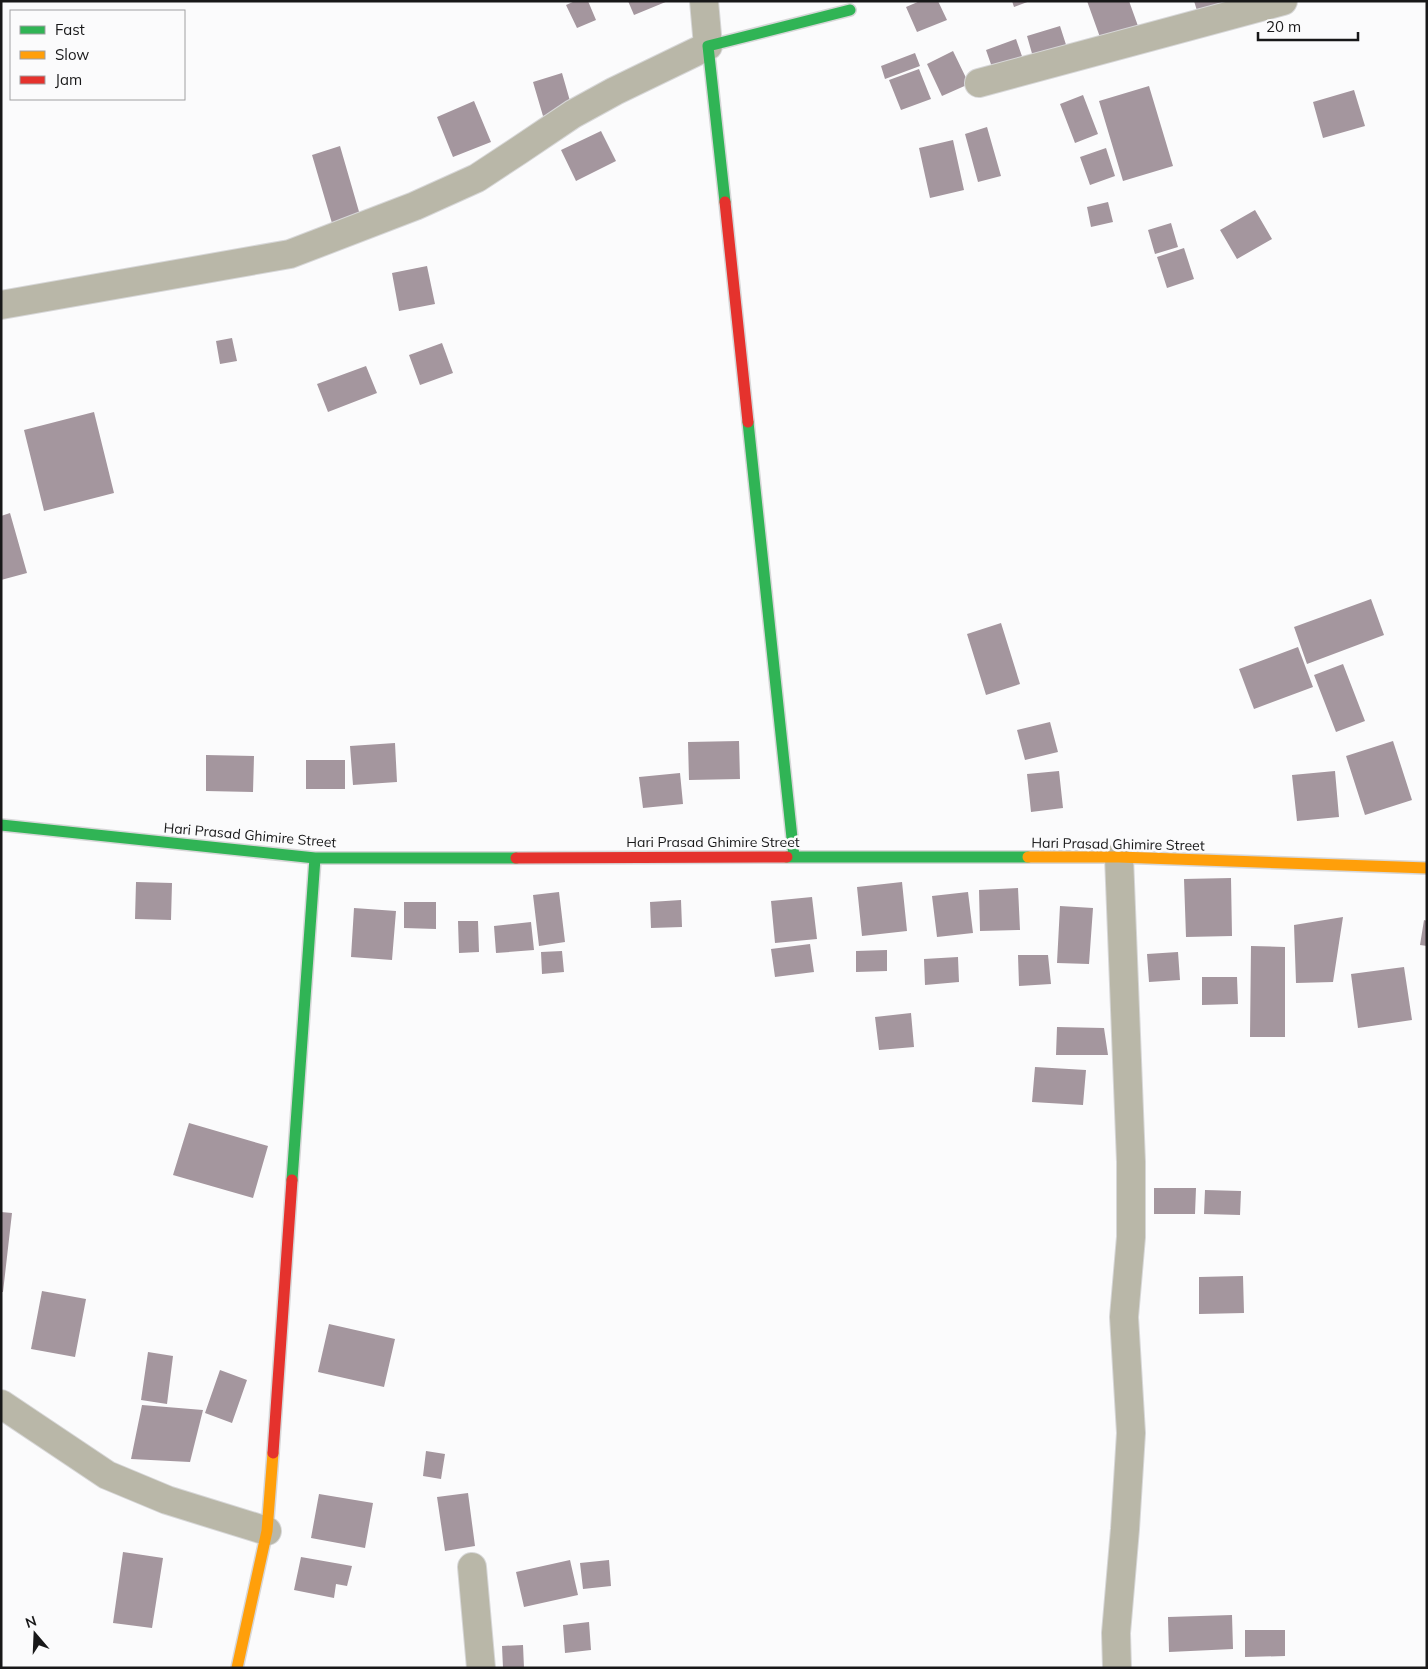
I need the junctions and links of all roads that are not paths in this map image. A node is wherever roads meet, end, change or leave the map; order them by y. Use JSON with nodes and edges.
{"nodes":[{"id":1,"x":704,"y":1,"type":"edge"},
{"id":2,"x":1283,"y":1,"type":"edge"},
{"id":3,"x":850,"y":10,"type":"dead end"},
{"id":4,"x":708,"y":46,"type":"junction"},
{"id":5,"x":979,"y":83,"type":"dead end"},
{"id":6,"x":1,"y":305,"type":"edge"},
{"id":7,"x":1,"y":825,"type":"edge"},
{"id":8,"x":794,"y":857,"type":"junction"},
{"id":9,"x":1120,"y":857,"type":"junction"},
{"id":10,"x":316,"y":858,"type":"junction"},
{"id":11,"x":1427,"y":868,"type":"edge"},
{"id":12,"x":1,"y":1404,"type":"edge"},
{"id":13,"x":267,"y":1531,"type":"junction"},
{"id":14,"x":472,"y":1567,"type":"dead end"},
{"id":15,"x":236,"y":1668,"type":"edge"},
{"id":16,"x":481,"y":1668,"type":"edge"},
{"id":17,"x":1116,"y":1668,"type":"edge"}],
"edges":[{"from":1,"to":4,"type":"street"},
{"from":2,"to":5,"type":"street"},
{"from":3,"to":4,"type":"street"},
{"from":4,"to":6,"type":"street"},
{"from":4,"to":8,"type":"street"},
{"from":7,"to":10,"type":"street","name":"Hari Prasad Ghimire Street"},
{"from":8,"to":9,"type":"street","name":"Hari Prasad Ghimire Street"},
{"from":8,"to":10,"type":"street","name":"Hari Prasad Ghimire Street"},
{"from":9,"to":11,"type":"street","name":"Hari Prasad Ghimire Street"},
{"from":9,"to":17,"type":"street"},
{"from":10,"to":13,"type":"street"},
{"from":12,"to":13,"type":"street"},
{"from":13,"to":15,"type":"street"},
{"from":14,"to":16,"type":"street"}]}
